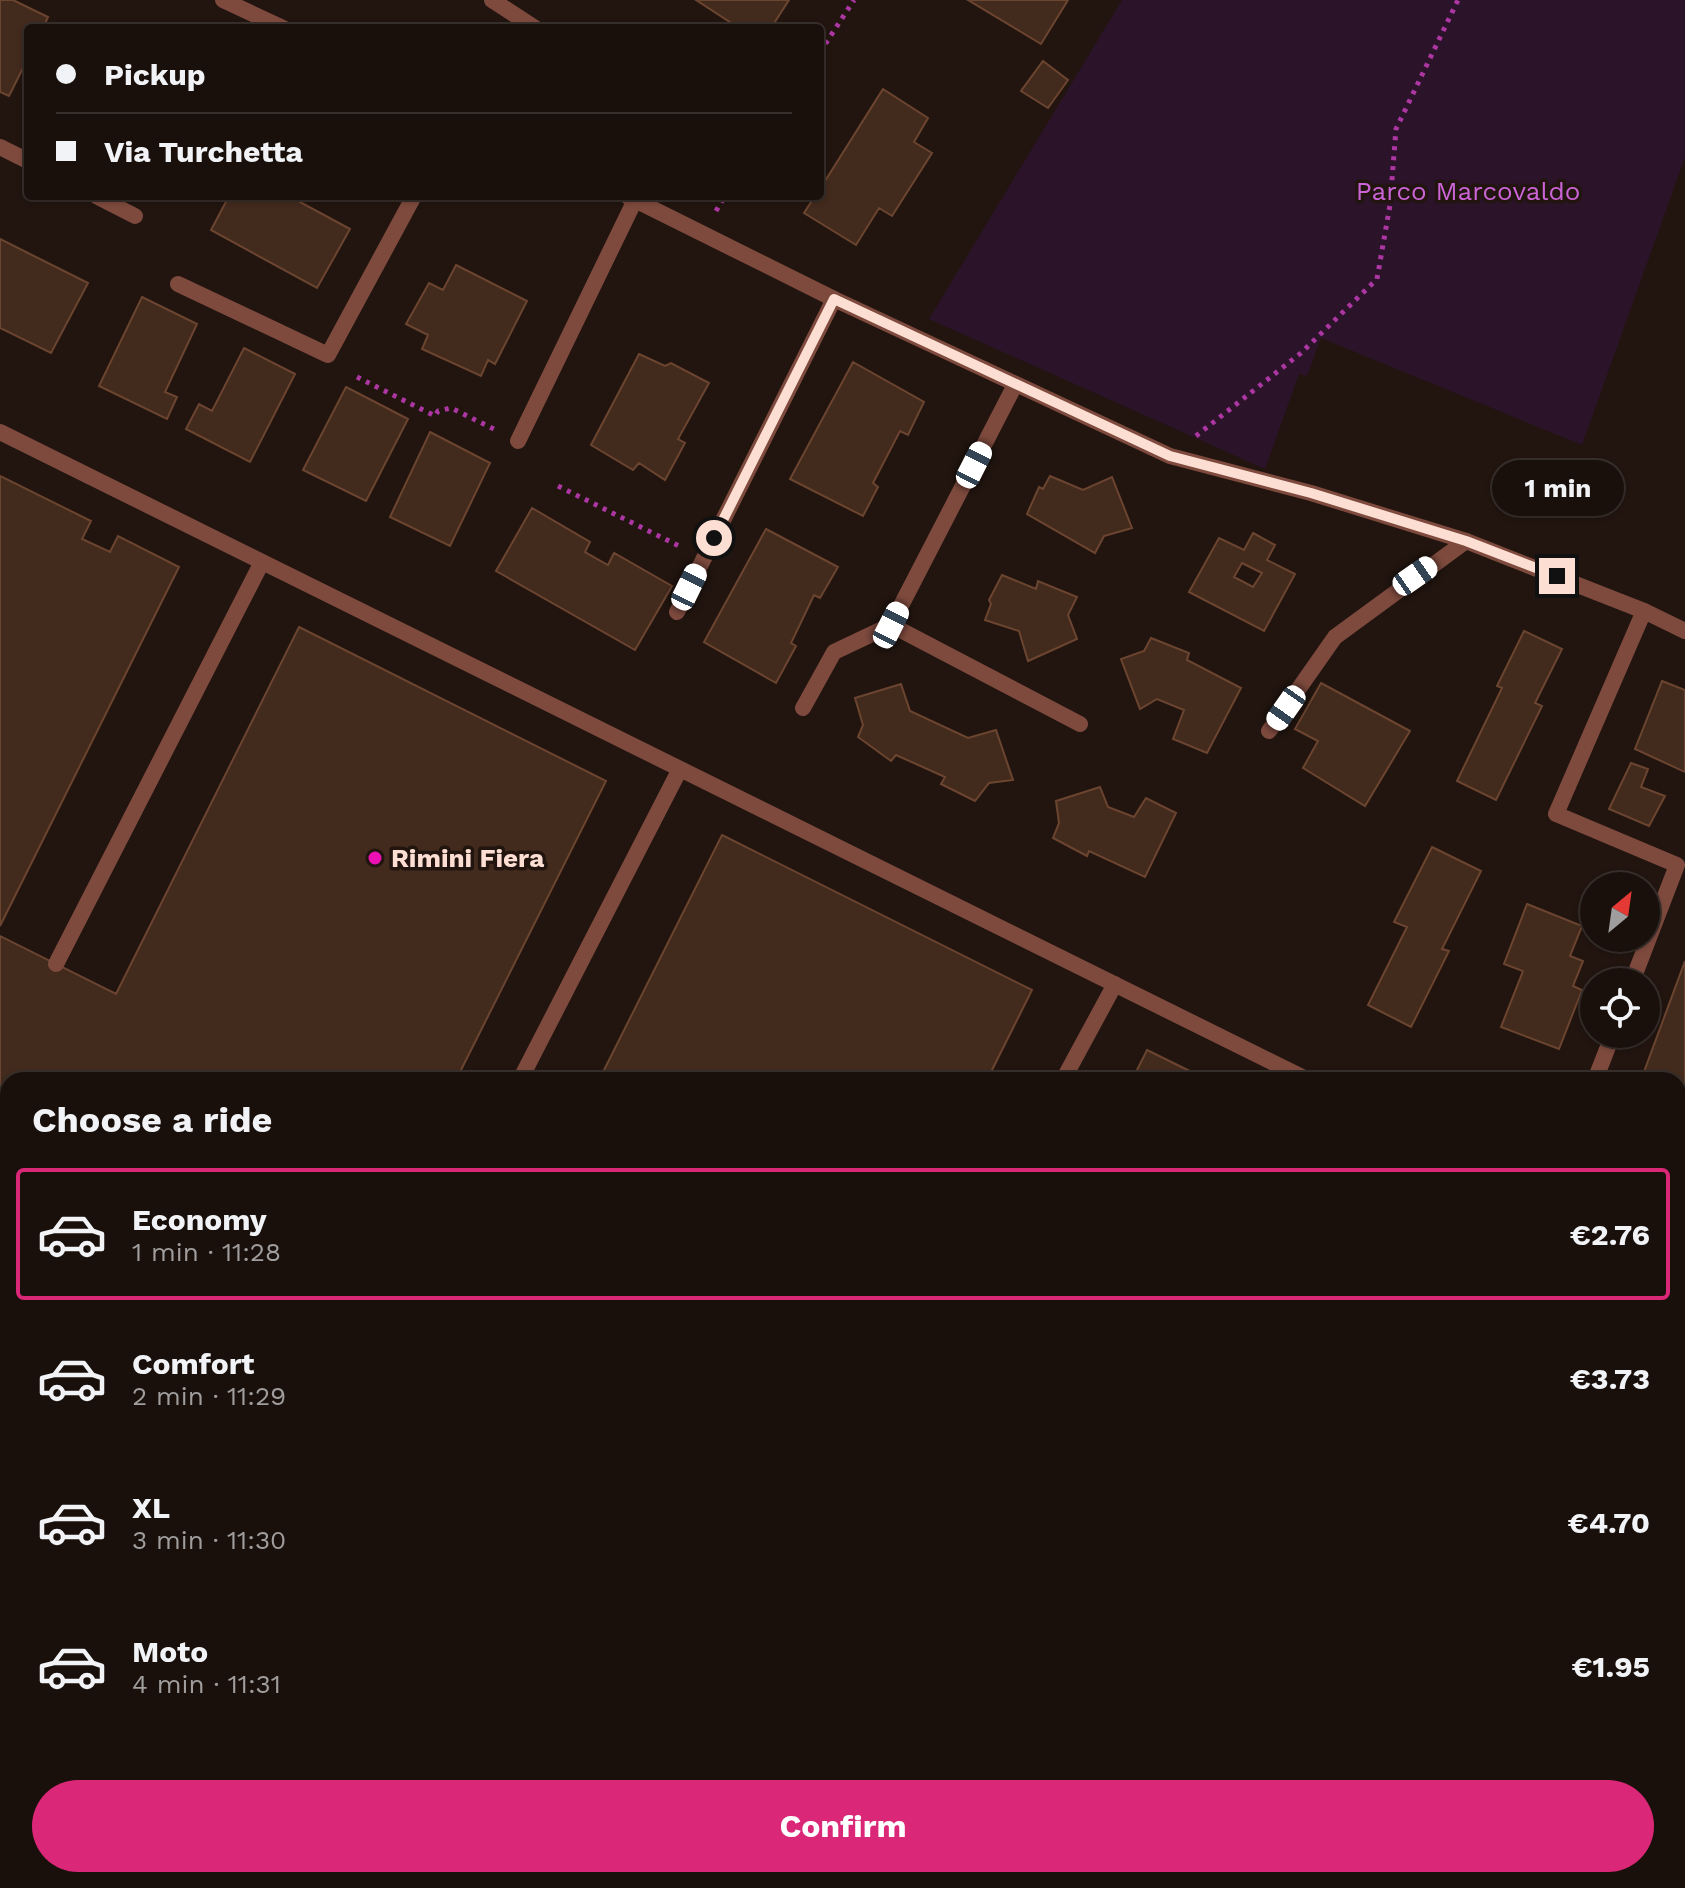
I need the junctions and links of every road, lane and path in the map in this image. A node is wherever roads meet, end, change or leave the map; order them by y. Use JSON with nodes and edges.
{"nodes":[{"id":1,"x":223,"y":0,"type":"edge"},
{"id":2,"x":492,"y":0,"type":"edge"},
{"id":3,"x":854,"y":0,"type":"edge"},
{"id":4,"x":1458,"y":0,"type":"edge"},
{"id":5,"x":274,"y":24,"type":"edge"},
{"id":6,"x":529,"y":24,"type":"edge"},
{"id":7,"x":824,"y":46,"type":"edge"},
{"id":8,"x":0,"y":147,"type":"edge"},
{"id":9,"x":24,"y":159,"type":"edge"},
{"id":10,"x":104,"y":200,"type":"edge"},
{"id":11,"x":412,"y":200,"type":"edge"},
{"id":12,"x":630,"y":200,"type":"edge"},
{"id":13,"x":635,"y":200,"type":"edge"},
{"id":14,"x":135,"y":216,"type":"dead end"},
{"id":15,"x":178,"y":284,"type":"dead end"},
{"id":16,"x":834,"y":299,"type":"junction"},
{"id":17,"x":357,"y":377,"type":"dead end"},
{"id":18,"x":1015,"y":385,"type":"junction"},
{"id":19,"x":0,"y":432,"type":"edge"},
{"id":20,"x":518,"y":441,"type":"joint"},
{"id":21,"x":1170,"y":456,"type":"junction"},
{"id":22,"x":558,"y":486,"type":"dead end"},
{"id":23,"x":714,"y":538,"type":"junction"},
{"id":24,"x":1466,"y":541,"type":"junction"},
{"id":25,"x":262,"y":562,"type":"junction"},
{"id":26,"x":1644,"y":611,"type":"junction"},
{"id":27,"x":677,"y":612,"type":"dead end"},
{"id":28,"x":891,"y":625,"type":"junction"},
{"id":29,"x":1685,"y":631,"type":"edge"},
{"id":30,"x":803,"y":708,"type":"dead end"},
{"id":31,"x":1080,"y":724,"type":"dead end"},
{"id":32,"x":1269,"y":731,"type":"dead end"},
{"id":33,"x":680,"y":769,"type":"junction"},
{"id":34,"x":56,"y":964,"type":"dead end"},
{"id":35,"x":1637,"y":968,"type":"edge"},
{"id":36,"x":1115,"y":984,"type":"junction"},
{"id":37,"x":1608,"y":1048,"type":"edge"},
{"id":38,"x":524,"y":1072,"type":"edge"},
{"id":39,"x":1067,"y":1072,"type":"edge"},
{"id":40,"x":1292,"y":1072,"type":"edge"},
{"id":41,"x":1598,"y":1072,"type":"edge"}],
"edges":[{"from":1,"to":5,"type":"street"},
{"from":2,"to":6,"type":"street"},
{"from":3,"to":7,"type":"path"},
{"from":4,"to":21,"type":"path"},
{"from":8,"to":9,"type":"street"},
{"from":10,"to":14,"type":"street"},
{"from":11,"to":15,"type":"street"},
{"from":12,"to":20,"type":"street"},
{"from":13,"to":16,"type":"street"},
{"from":16,"to":18,"type":"street"},
{"from":16,"to":23,"type":"street"},
{"from":17,"to":20,"type":"path"},
{"from":18,"to":21,"type":"street"},
{"from":18,"to":28,"type":"street"},
{"from":19,"to":25,"type":"street"},
{"from":21,"to":24,"type":"street"},
{"from":22,"to":23,"type":"path"},
{"from":23,"to":27,"type":"street"},
{"from":24,"to":26,"type":"street"},
{"from":24,"to":32,"type":"street"},
{"from":25,"to":33,"type":"street"},
{"from":25,"to":34,"type":"street"},
{"from":26,"to":29,"type":"street"},
{"from":26,"to":35,"type":"street"},
{"from":28,"to":30,"type":"street"},
{"from":28,"to":31,"type":"street"},
{"from":33,"to":36,"type":"street"},
{"from":33,"to":38,"type":"street"},
{"from":36,"to":39,"type":"street"},
{"from":36,"to":40,"type":"street"},
{"from":37,"to":41,"type":"street"}]}
